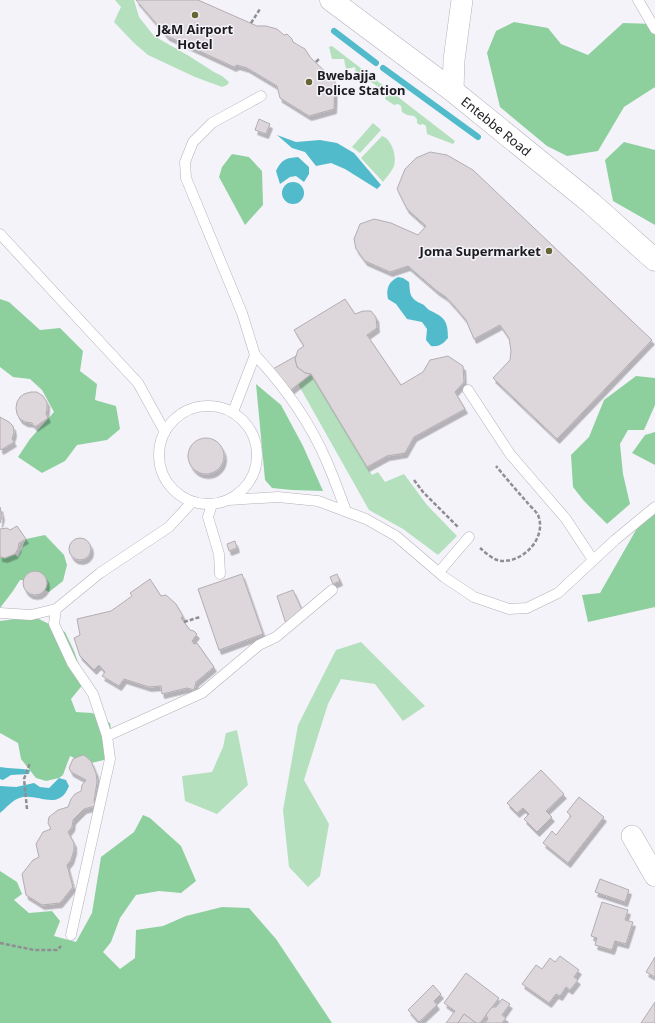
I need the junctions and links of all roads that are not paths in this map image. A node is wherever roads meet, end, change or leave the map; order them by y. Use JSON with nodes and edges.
{"nodes":[{"id":1,"x":331,"y":0,"type":"edge"},
{"id":2,"x":462,"y":0,"type":"edge"},
{"id":3,"x":638,"y":0,"type":"edge"},
{"id":4,"x":655,"y":29,"type":"edge"},
{"id":5,"x":452,"y":91,"type":"junction"},
{"id":6,"x":261,"y":96,"type":"dead end"},
{"id":7,"x":0,"y":234,"type":"edge"},
{"id":8,"x":655,"y":260,"type":"edge"},
{"id":9,"x":255,"y":355,"type":"junction"},
{"id":10,"x":468,"y":390,"type":"dead end"},
{"id":11,"x":233,"y":412,"type":"junction"},
{"id":12,"x":165,"y":432,"type":"junction"},
{"id":13,"x":228,"y":500,"type":"junction"},
{"id":14,"x":192,"y":502,"type":"junction"},
{"id":15,"x":212,"y":504,"type":"junction"},
{"id":16,"x":655,"y":507,"type":"edge"},
{"id":17,"x":346,"y":511,"type":"junction"},
{"id":18,"x":469,"y":537,"type":"road end"},
{"id":19,"x":593,"y":560,"type":"junction"},
{"id":20,"x":439,"y":572,"type":"junction"},
{"id":21,"x":220,"y":574,"type":"dead end"},
{"id":22,"x":332,"y":590,"type":"dead end"},
{"id":23,"x":56,"y":609,"type":"junction"},
{"id":24,"x":0,"y":613,"type":"edge"},
{"id":25,"x":107,"y":736,"type":"junction"},
{"id":26,"x":632,"y":836,"type":"dead end"},
{"id":27,"x":655,"y":876,"type":"edge"},
{"id":28,"x":71,"y":935,"type":"road end"}],
"edges":[{"from":1,"to":5,"type":"main road","name":"Entebbe Road"},
{"from":2,"to":5,"type":"street"},
{"from":3,"to":4,"type":"lane"},
{"from":5,"to":8,"type":"main road","name":"Entebbe Road"},
{"from":6,"to":9,"type":"lane"},
{"from":7,"to":12,"type":"lane"},
{"from":9,"to":11,"type":"lane"},
{"from":9,"to":17,"type":"lane"},
{"from":10,"to":19,"type":"lane"},
{"from":11,"to":12,"type":"lane"},
{"from":11,"to":13,"type":"lane"},
{"from":12,"to":14,"type":"lane"},
{"from":13,"to":15,"type":"lane"},
{"from":13,"to":17,"type":"lane"},
{"from":14,"to":15,"type":"lane"},
{"from":14,"to":23,"type":"lane"},
{"from":15,"to":21,"type":"lane"},
{"from":16,"to":19,"type":"lane"},
{"from":17,"to":20,"type":"lane"},
{"from":18,"to":20,"type":"lane"},
{"from":19,"to":20,"type":"lane"},
{"from":22,"to":25,"type":"lane"},
{"from":23,"to":24,"type":"lane"},
{"from":23,"to":25,"type":"lane"},
{"from":25,"to":28,"type":"lane"},
{"from":26,"to":27,"type":"street"}]}
